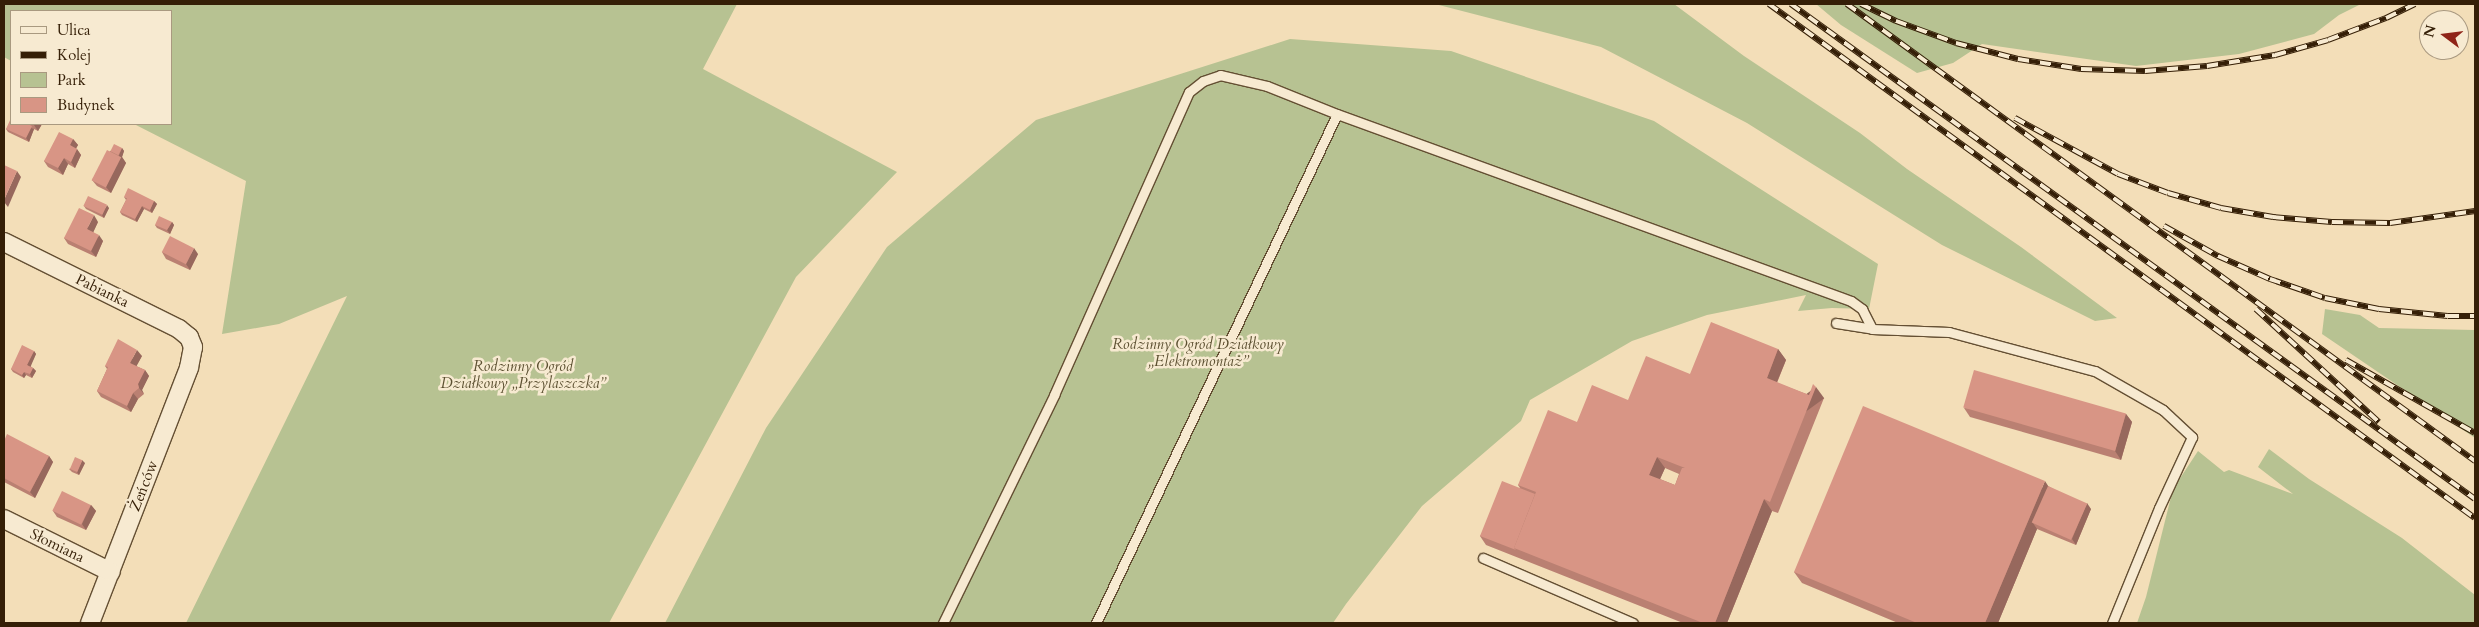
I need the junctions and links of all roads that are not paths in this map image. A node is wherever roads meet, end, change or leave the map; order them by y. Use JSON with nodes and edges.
{"nodes":[{"id":1,"x":1337,"y":114,"type":"junction"},
{"id":2,"x":4,"y":242,"type":"edge"},
{"id":3,"x":1836,"y":323,"type":"dead end"},
{"id":4,"x":1872,"y":329,"type":"junction"},
{"id":5,"x":193,"y":347,"type":"joint"},
{"id":6,"x":4,"y":519,"type":"edge"},
{"id":7,"x":1483,"y":558,"type":"dead end"},
{"id":8,"x":111,"y":572,"type":"junction"},
{"id":9,"x":93,"y":623,"type":"edge"},
{"id":10,"x":943,"y":623,"type":"edge"},
{"id":11,"x":1096,"y":623,"type":"edge"},
{"id":12,"x":1633,"y":623,"type":"edge"},
{"id":13,"x":2112,"y":623,"type":"edge"}],
"edges":[{"from":1,"to":4,"type":"lane"},
{"from":1,"to":10,"type":"lane"},
{"from":1,"to":11,"type":"lane"},
{"from":2,"to":5,"type":"street","name":"Pabianka"},
{"from":3,"to":4,"type":"lane"},
{"from":4,"to":13,"type":"lane"},
{"from":5,"to":8,"type":"street","name":"Żeńców"},
{"from":6,"to":8,"type":"street","name":"Słomiana"},
{"from":7,"to":12,"type":"lane"},
{"from":8,"to":9,"type":"street","name":"Żeńców"}]}
